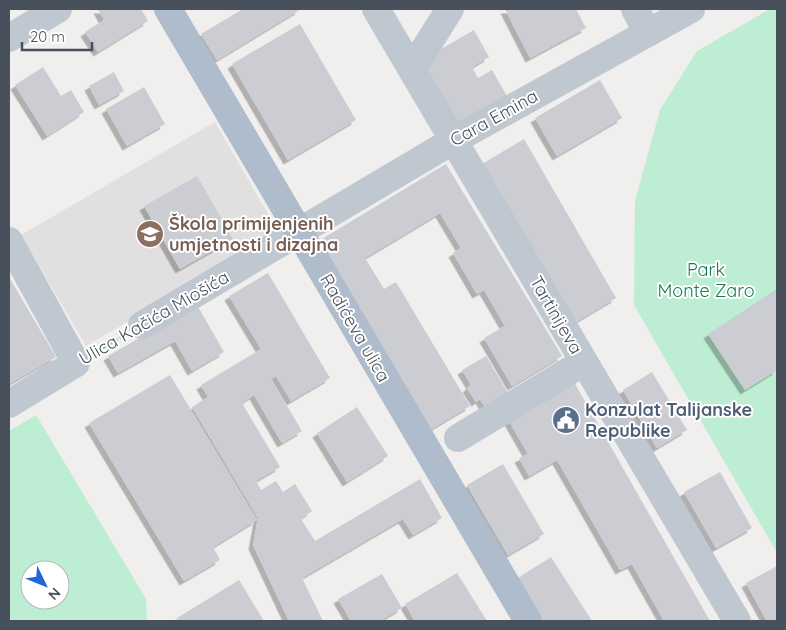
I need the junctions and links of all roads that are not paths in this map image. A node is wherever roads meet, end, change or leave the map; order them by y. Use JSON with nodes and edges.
{"nodes":[{"id":1,"x":58,"y":9,"type":"edge"},
{"id":2,"x":168,"y":9,"type":"edge"},
{"id":3,"x":376,"y":9,"type":"edge"},
{"id":4,"x":450,"y":9,"type":"edge"},
{"id":5,"x":636,"y":9,"type":"edge"},
{"id":6,"x":691,"y":9,"type":"edge"},
{"id":7,"x":648,"y":33,"type":"junction"},
{"id":8,"x":9,"y":38,"type":"edge"},
{"id":9,"x":412,"y":70,"type":"junction"},
{"id":10,"x":454,"y":140,"type":"junction"},
{"id":11,"x":299,"y":232,"type":"junction"},
{"id":12,"x":9,"y":241,"type":"edge"},
{"id":13,"x":142,"y":325,"type":"road end"},
{"id":14,"x":584,"y":362,"type":"junction"},
{"id":15,"x":9,"y":404,"type":"edge"},
{"id":16,"x":458,"y":438,"type":"dead end"},
{"id":17,"x":528,"y":621,"type":"edge"},
{"id":18,"x":737,"y":621,"type":"edge"}],
"edges":[{"from":1,"to":8,"type":"street"},
{"from":2,"to":11,"type":"main road","name":"Radićeva ulica"},
{"from":3,"to":9,"type":"street","name":"Tartinijeva"},
{"from":4,"to":9,"type":"street"},
{"from":5,"to":7,"type":"street"},
{"from":6,"to":7,"type":"street","name":"Cara Emina"},
{"from":7,"to":10,"type":"street","name":"Cara Emina"},
{"from":9,"to":10,"type":"street","name":"Tartinijeva"},
{"from":10,"to":11,"type":"street","name":"Cara Emina"},
{"from":10,"to":14,"type":"street","name":"Tartinijeva"},
{"from":11,"to":13,"type":"street","name":"Ulica Kačića Miošića"},
{"from":11,"to":17,"type":"main road","name":"Radićeva ulica"},
{"from":12,"to":15,"type":"street","name":"Ulica Kačića Miošića"},
{"from":14,"to":16,"type":"street"},
{"from":14,"to":18,"type":"street","name":"Tartinijeva"}]}
